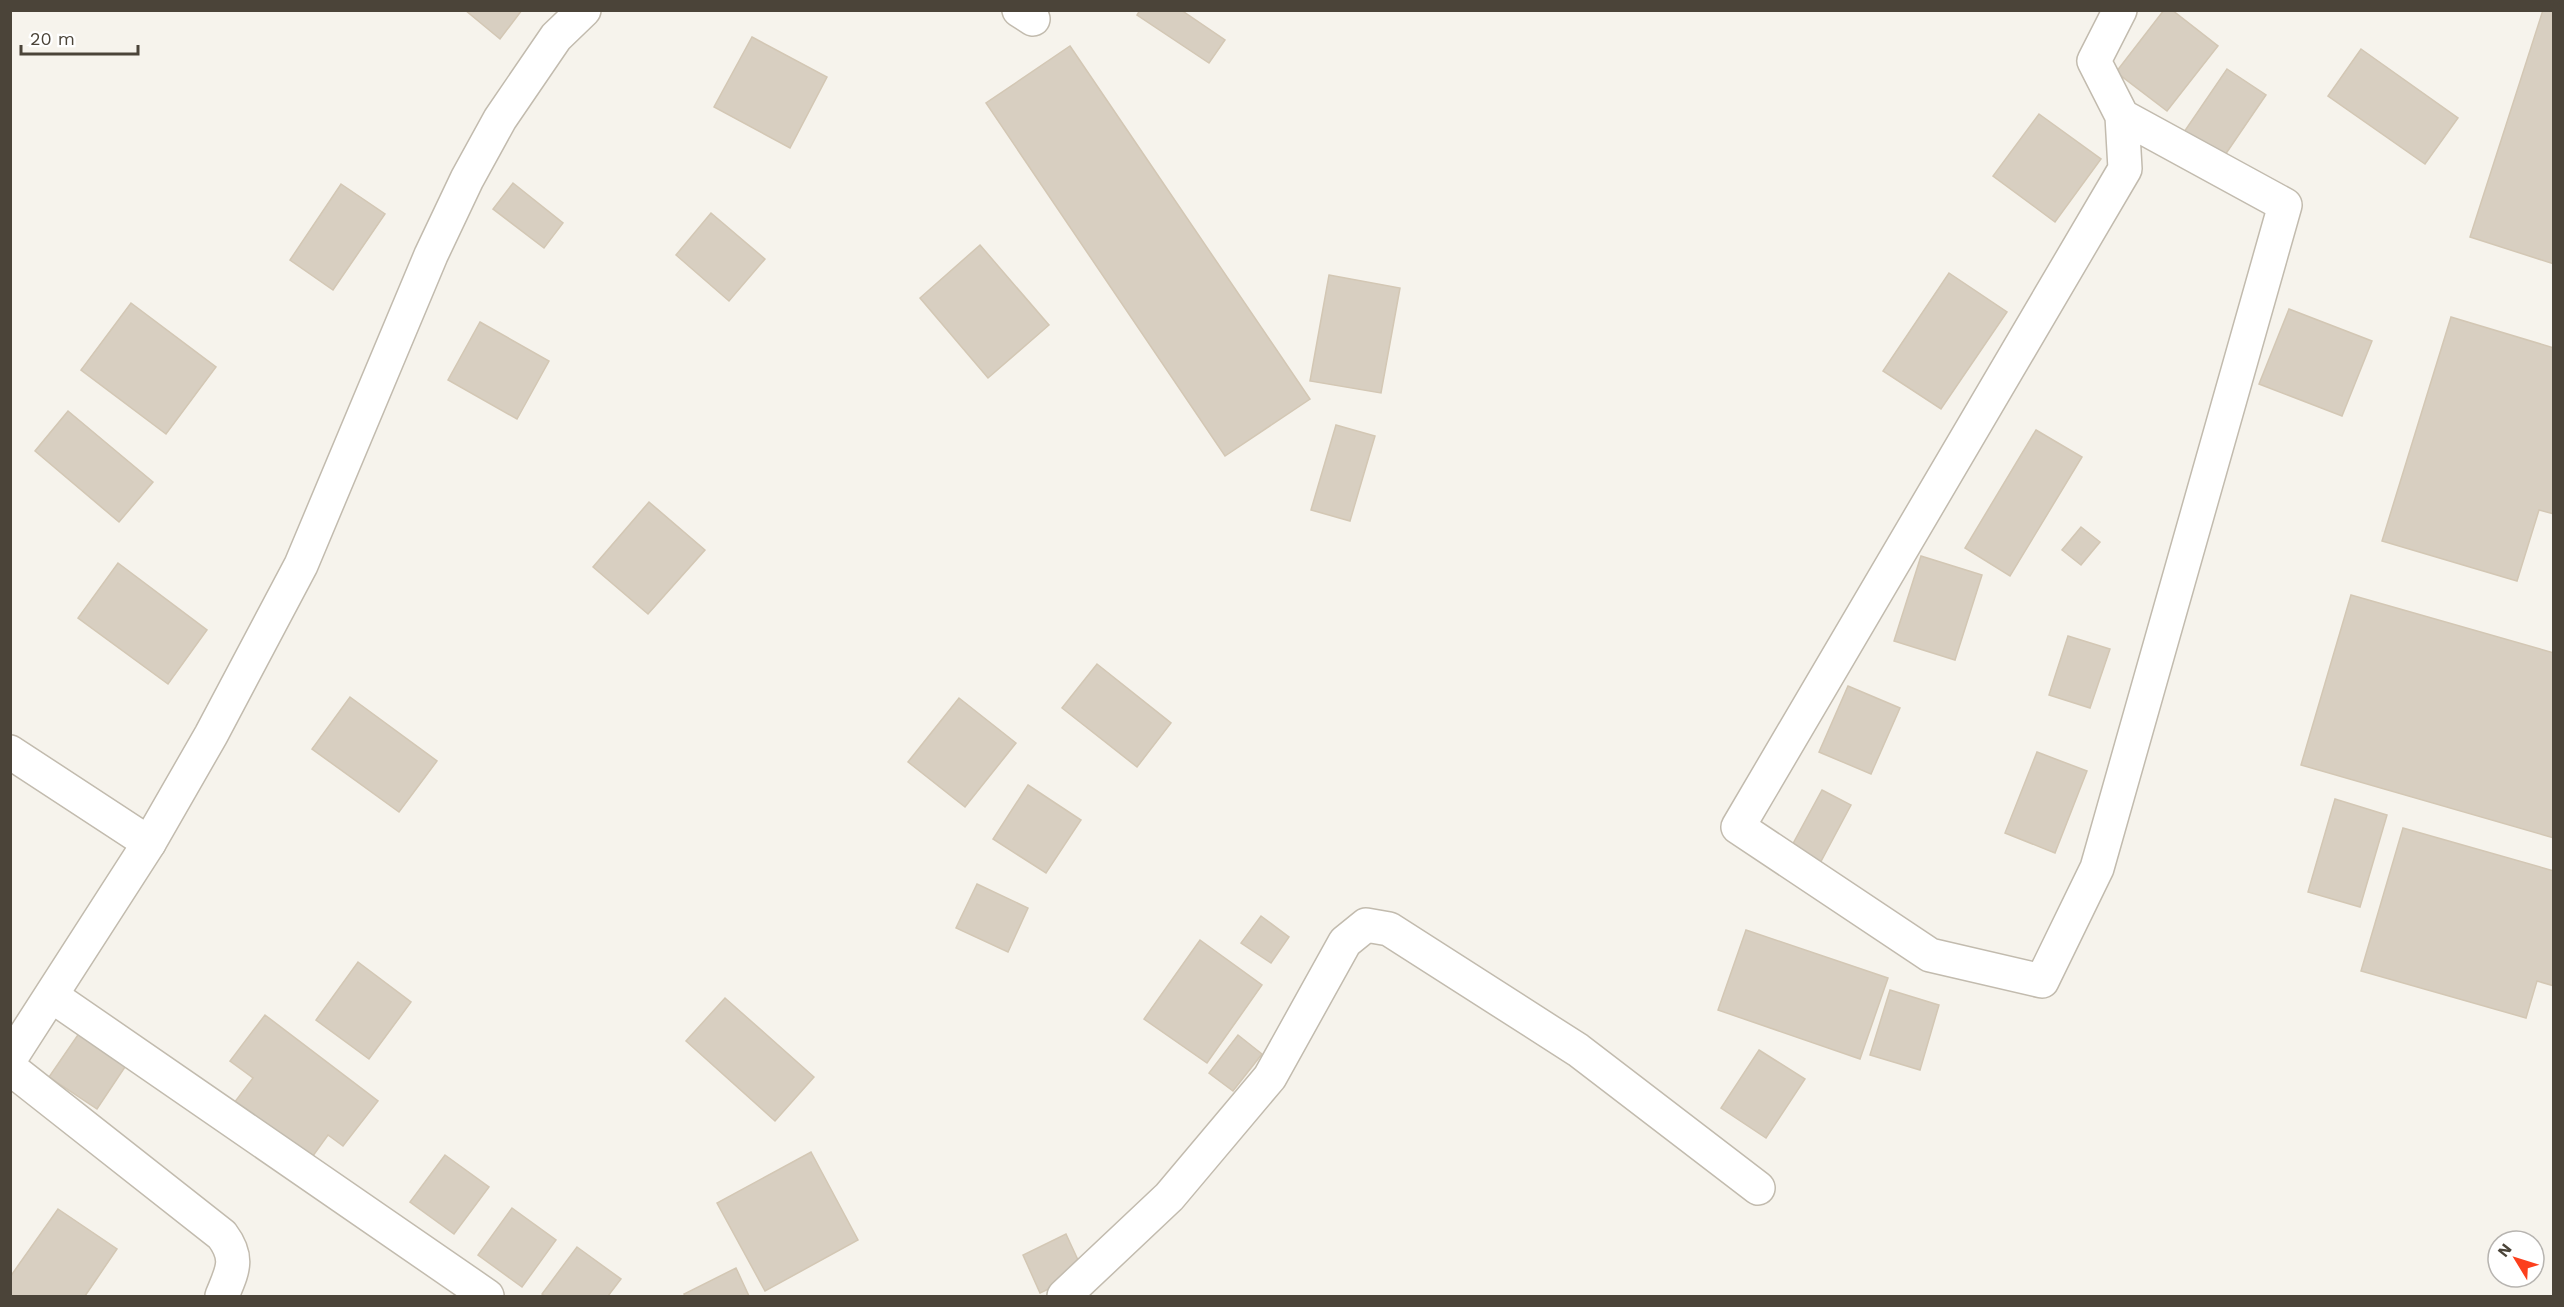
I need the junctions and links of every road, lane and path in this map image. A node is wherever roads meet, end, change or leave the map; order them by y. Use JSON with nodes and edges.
{"nodes":[{"id":1,"x":585,"y":10,"type":"edge"},
{"id":2,"x":2120,"y":10,"type":"edge"},
{"id":3,"x":2122,"y":116,"type":"junction"},
{"id":4,"x":10,"y":752,"type":"edge"},
{"id":5,"x":149,"y":843,"type":"junction"},
{"id":6,"x":52,"y":996,"type":"junction"},
{"id":7,"x":10,"y":1059,"type":"edge"},
{"id":8,"x":10,"y":1068,"type":"edge"},
{"id":9,"x":1758,"y":1188,"type":"dead end"},
{"id":10,"x":222,"y":1296,"type":"edge"},
{"id":11,"x":487,"y":1296,"type":"edge"},
{"id":12,"x":1064,"y":1296,"type":"edge"}],
"edges":[{"from":1,"to":5,"type":"street"},
{"from":2,"to":3,"type":"street"},
{"from":3,"to":3,"type":"street"},
{"from":4,"to":5,"type":"street"},
{"from":5,"to":6,"type":"street"},
{"from":6,"to":7,"type":"street"},
{"from":6,"to":11,"type":"street"},
{"from":8,"to":10,"type":"street"},
{"from":9,"to":12,"type":"street"}]}
